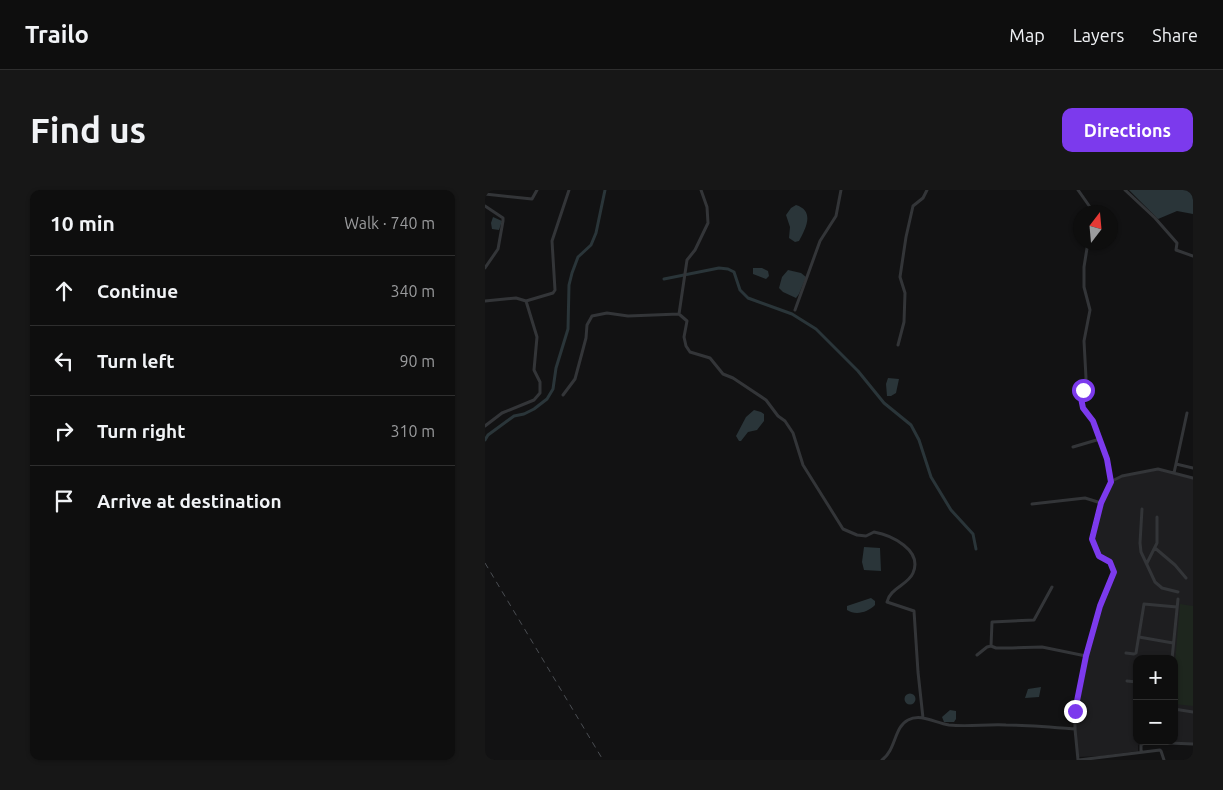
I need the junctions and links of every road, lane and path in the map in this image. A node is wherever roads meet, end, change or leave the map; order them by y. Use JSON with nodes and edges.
{"nodes":[{"id":1,"x":537,"y":190,"type":"edge"},
{"id":2,"x":569,"y":190,"type":"edge"},
{"id":3,"x":701,"y":190,"type":"edge"},
{"id":4,"x":841,"y":190,"type":"edge"},
{"id":5,"x":927,"y":190,"type":"edge"},
{"id":6,"x":1079,"y":190,"type":"edge"},
{"id":7,"x":1125,"y":190,"type":"edge"},
{"id":8,"x":485,"y":194,"type":"edge"},
{"id":9,"x":1087,"y":205,"type":"edge"},
{"id":10,"x":485,"y":206,"type":"edge"},
{"id":11,"x":1087,"y":250,"type":"edge"},
{"id":12,"x":1193,"y":256,"type":"edge"},
{"id":13,"x":485,"y":268,"type":"edge"},
{"id":14,"x":485,"y":301,"type":"edge"},
{"id":15,"x":526,"y":302,"type":"junction"},
{"id":16,"x":795,"y":310,"type":"dead end"},
{"id":17,"x":679,"y":314,"type":"junction"},
{"id":18,"x":898,"y":345,"type":"dead end"},
{"id":19,"x":563,"y":395,"type":"dead end"},
{"id":20,"x":1187,"y":413,"type":"dead end"},
{"id":21,"x":485,"y":426,"type":"edge"},
{"id":22,"x":1100,"y":439,"type":"junction"},
{"id":23,"x":1073,"y":447,"type":"dead end"},
{"id":24,"x":1176,"y":464,"type":"junction"},
{"id":25,"x":1193,"y":468,"type":"edge"},
{"id":26,"x":1173,"y":473,"type":"junction"},
{"id":27,"x":1193,"y":478,"type":"edge"},
{"id":28,"x":1111,"y":482,"type":"junction"},
{"id":29,"x":1101,"y":503,"type":"junction"},
{"id":30,"x":1032,"y":504,"type":"dead end"},
{"id":31,"x":1142,"y":509,"type":"dead end"},
{"id":32,"x":1157,"y":518,"type":"dead end"},
{"id":33,"x":1155,"y":548,"type":"junction"},
{"id":34,"x":1147,"y":564,"type":"junction"},
{"id":35,"x":1185,"y":578,"type":"dead end"},
{"id":36,"x":1052,"y":587,"type":"dead end"},
{"id":37,"x":1178,"y":592,"type":"dead end"},
{"id":38,"x":1178,"y":599,"type":"dead end"},
{"id":39,"x":1177,"y":607,"type":"junction"},
{"id":40,"x":1139,"y":637,"type":"junction"},
{"id":41,"x":1173,"y":643,"type":"junction"},
{"id":42,"x":991,"y":646,"type":"junction"},
{"id":43,"x":1126,"y":653,"type":"dead end"},
{"id":44,"x":977,"y":655,"type":"dead end"},
{"id":45,"x":1172,"y":655,"type":"edge"},
{"id":46,"x":1086,"y":656,"type":"junction"},
{"id":47,"x":1127,"y":681,"type":"dead end"},
{"id":48,"x":1133,"y":682,"type":"edge"},
{"id":49,"x":1178,"y":710,"type":"edge"},
{"id":50,"x":1193,"y":712,"type":"edge"},
{"id":51,"x":923,"y":718,"type":"junction"},
{"id":52,"x":1075,"y":729,"type":"junction"},
{"id":53,"x":1193,"y":744,"type":"edge"},
{"id":54,"x":1141,"y":752,"type":"junction"},
{"id":55,"x":881,"y":760,"type":"edge"},
{"id":56,"x":1078,"y":760,"type":"edge"},
{"id":57,"x":1164,"y":760,"type":"edge"}],
"edges":[{"from":1,"to":8,"type":"street"},
{"from":2,"to":15,"type":"street"},
{"from":3,"to":17,"type":"street"},
{"from":4,"to":16,"type":"street"},
{"from":5,"to":18,"type":"street"},
{"from":6,"to":9,"type":"street"},
{"from":7,"to":12,"type":"street"},
{"from":10,"to":13,"type":"street"},
{"from":11,"to":22,"type":"street"},
{"from":14,"to":15,"type":"street"},
{"from":15,"to":21,"type":"street"},
{"from":17,"to":19,"type":"street"},
{"from":17,"to":51,"type":"street"},
{"from":20,"to":24,"type":"street"},
{"from":22,"to":23,"type":"street"},
{"from":22,"to":28,"type":"street"},
{"from":24,"to":25,"type":"street"},
{"from":24,"to":26,"type":"street"},
{"from":26,"to":27,"type":"street"},
{"from":26,"to":28,"type":"street"},
{"from":28,"to":29,"type":"street"},
{"from":29,"to":30,"type":"street"},
{"from":29,"to":46,"type":"street"},
{"from":31,"to":34,"type":"street"},
{"from":32,"to":33,"type":"street"},
{"from":33,"to":34,"type":"street"},
{"from":33,"to":35,"type":"street"},
{"from":34,"to":37,"type":"street"},
{"from":36,"to":42,"type":"street"},
{"from":38,"to":39,"type":"street"},
{"from":39,"to":40,"type":"street"},
{"from":39,"to":41,"type":"street"},
{"from":40,"to":41,"type":"street"},
{"from":40,"to":43,"type":"street"},
{"from":41,"to":45,"type":"street"},
{"from":42,"to":44,"type":"street"},
{"from":42,"to":46,"type":"street"},
{"from":46,"to":52,"type":"street"},
{"from":47,"to":48,"type":"street"},
{"from":49,"to":50,"type":"street"},
{"from":51,"to":52,"type":"street"},
{"from":51,"to":55,"type":"street"},
{"from":52,"to":56,"type":"street"},
{"from":53,"to":54,"type":"street"},
{"from":54,"to":56,"type":"street"},
{"from":54,"to":57,"type":"street"}]}
